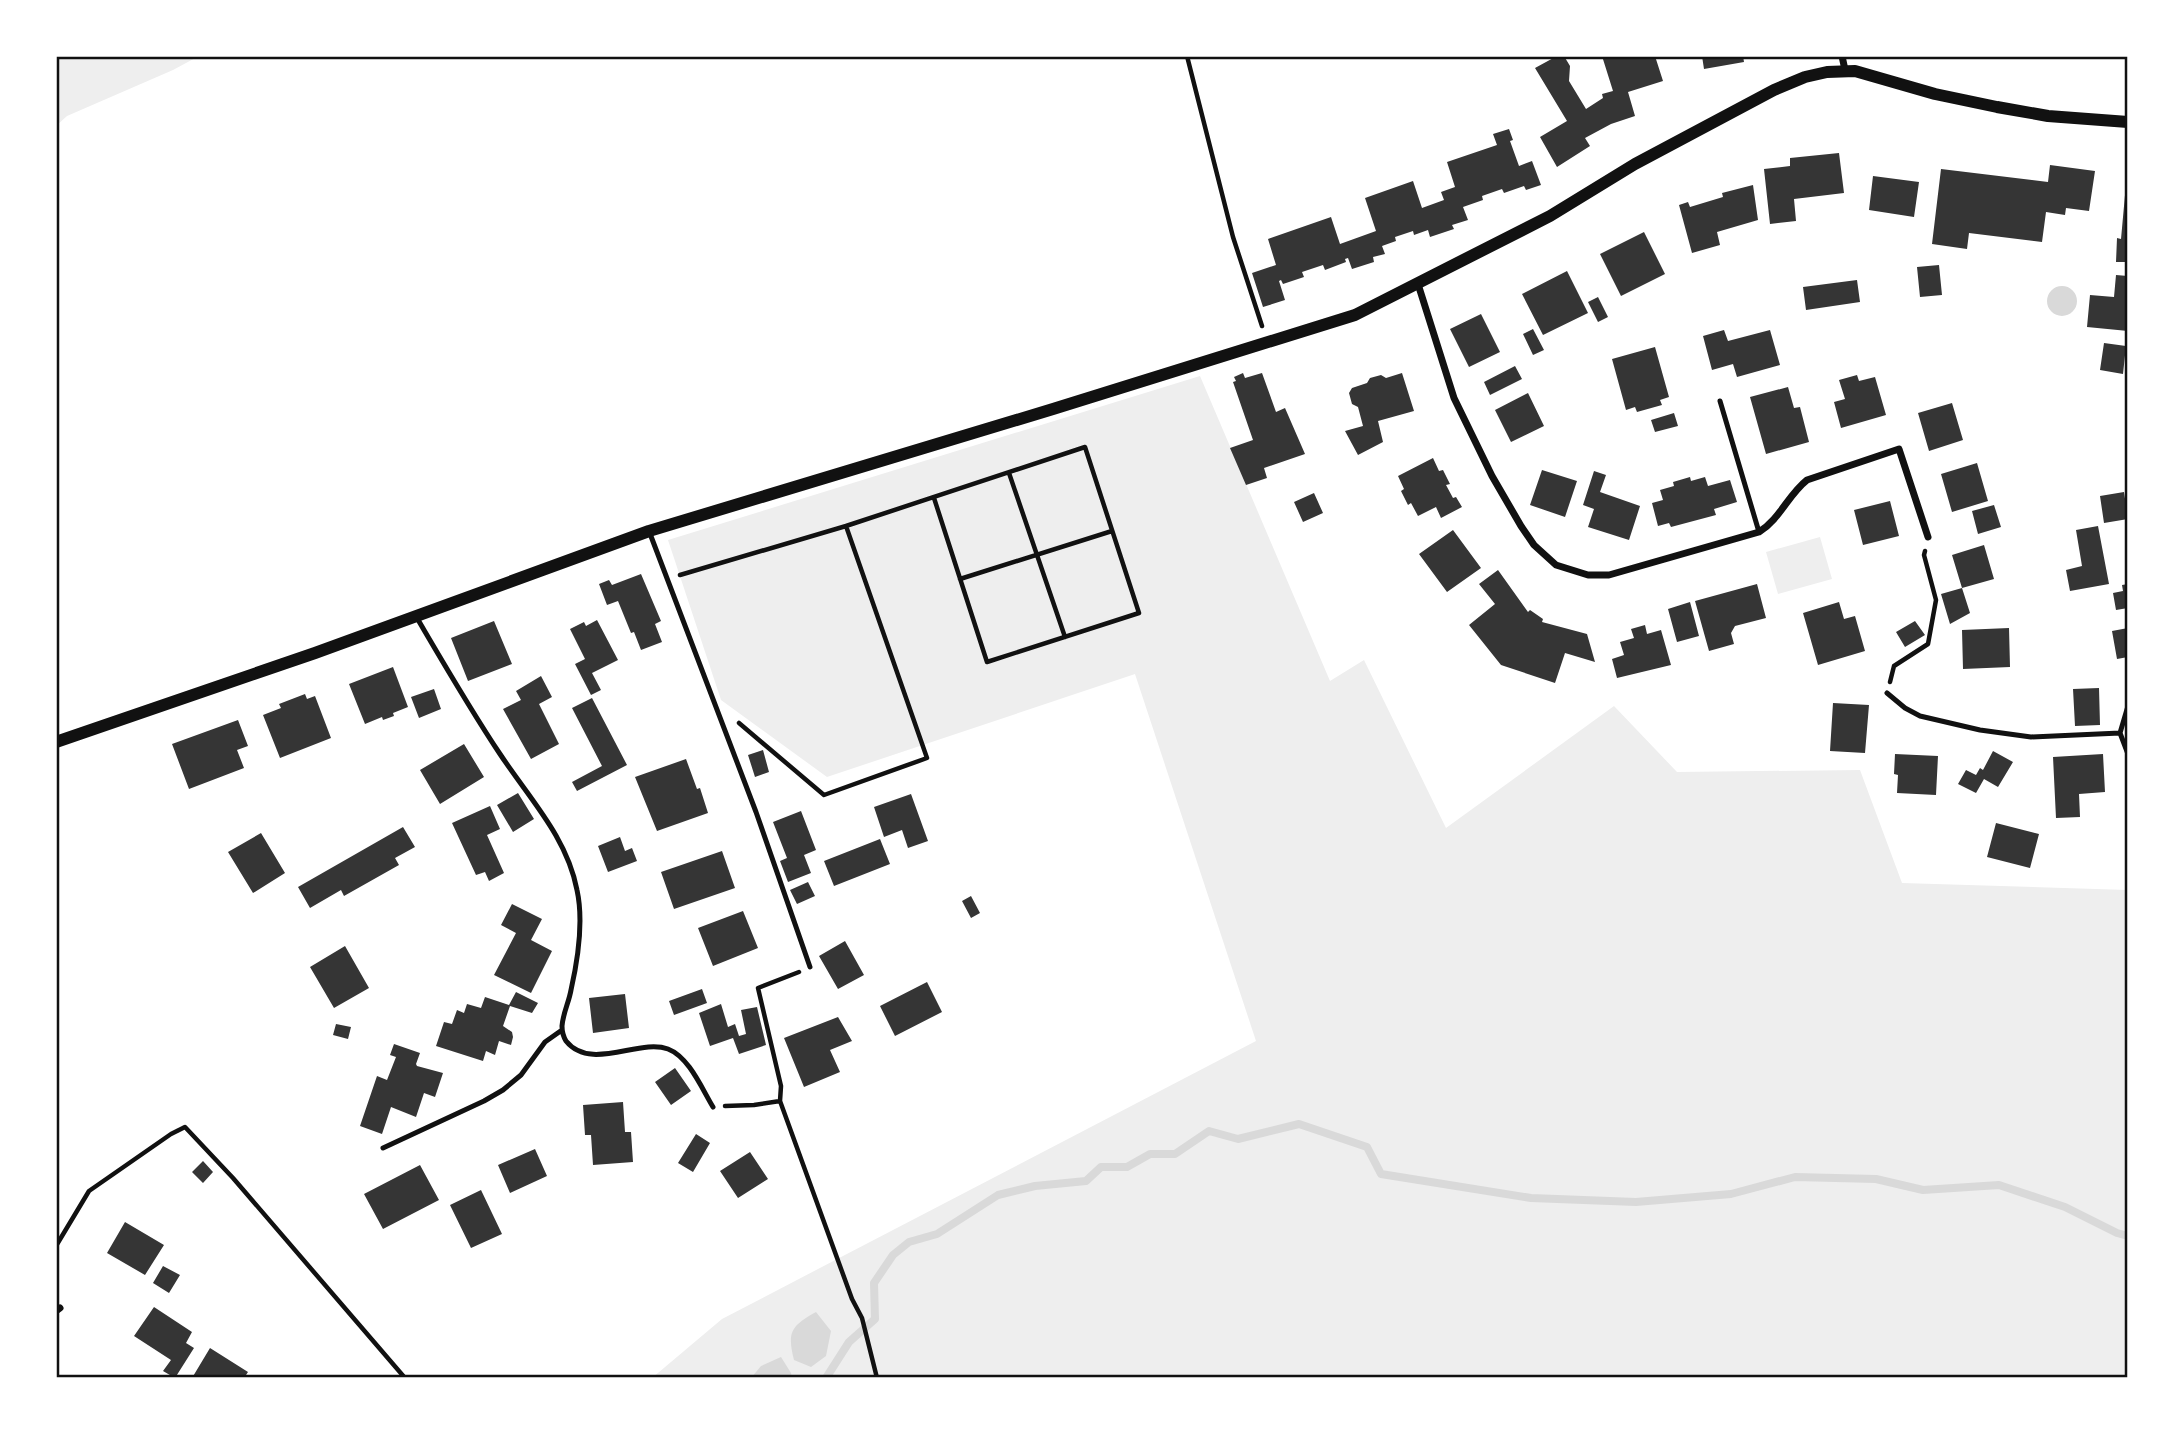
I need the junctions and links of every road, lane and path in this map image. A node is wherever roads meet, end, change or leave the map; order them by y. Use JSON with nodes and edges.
{"nodes":[{"id":1,"x":1187,"y":56,"type":"edge"},
{"id":2,"x":1842,"y":56,"type":"edge"},
{"id":3,"x":1845,"y":70,"type":"junction"},
{"id":4,"x":2128,"y":122,"type":"edge"},
{"id":5,"x":1418,"y":284,"type":"junction"},
{"id":6,"x":1268,"y":343,"type":"junction"},
{"id":7,"x":1720,"y":401,"type":"dead end"},
{"id":8,"x":1009,"y":473,"type":"junction"},
{"id":9,"x":934,"y":498,"type":"junction"},
{"id":10,"x":846,"y":526,"type":"junction"},
{"id":11,"x":649,"y":530,"type":"junction"},
{"id":12,"x":1112,"y":531,"type":"junction"},
{"id":13,"x":1759,"y":532,"type":"junction"},
{"id":14,"x":1928,"y":537,"type":"joint"},
{"id":15,"x":1037,"y":555,"type":"junction"},
{"id":16,"x":669,"y":578,"type":"junction"},
{"id":17,"x":960,"y":579,"type":"junction"},
{"id":18,"x":416,"y":615,"type":"junction"},
{"id":19,"x":1065,"y":637,"type":"junction"},
{"id":20,"x":1887,"y":693,"type":"joint"},
{"id":21,"x":715,"y":704,"type":"junction"},
{"id":22,"x":2128,"y":706,"type":"edge"},
{"id":23,"x":2120,"y":733,"type":"junction"},
{"id":24,"x":56,"y":742,"type":"edge"},
{"id":25,"x":2128,"y":754,"type":"edge"},
{"id":26,"x":810,"y":967,"type":"joint"},
{"id":27,"x":562,"y":1030,"type":"junction"},
{"id":28,"x":780,"y":1101,"type":"junction"},
{"id":29,"x":713,"y":1107,"type":"joint"},
{"id":30,"x":383,"y":1148,"type":"dead end"},
{"id":31,"x":56,"y":1246,"type":"edge"},
{"id":32,"x":405,"y":1378,"type":"edge"},
{"id":33,"x":877,"y":1378,"type":"edge"}],
"edges":[{"from":1,"to":6,"type":"path"},
{"from":2,"to":3,"type":"street"},
{"from":3,"to":4,"type":"street"},
{"from":3,"to":5,"type":"street"},
{"from":5,"to":6,"type":"street"},
{"from":5,"to":13,"type":"street"},
{"from":6,"to":11,"type":"street"},
{"from":7,"to":13,"type":"lane"},
{"from":8,"to":9,"type":"path"},
{"from":8,"to":12,"type":"path"},
{"from":8,"to":15,"type":"path"},
{"from":9,"to":10,"type":"path"},
{"from":9,"to":17,"type":"path"},
{"from":10,"to":16,"type":"path"},
{"from":10,"to":21,"type":"path"},
{"from":11,"to":16,"type":"lane"},
{"from":11,"to":18,"type":"street"},
{"from":12,"to":15,"type":"path"},
{"from":12,"to":19,"type":"path"},
{"from":13,"to":14,"type":"street"},
{"from":14,"to":20,"type":"path"},
{"from":15,"to":17,"type":"path"},
{"from":15,"to":19,"type":"path"},
{"from":16,"to":21,"type":"lane"},
{"from":17,"to":19,"type":"path"},
{"from":18,"to":24,"type":"street"},
{"from":18,"to":27,"type":"lane"},
{"from":20,"to":23,"type":"lane"},
{"from":21,"to":26,"type":"lane"},
{"from":22,"to":23,"type":"lane"},
{"from":23,"to":25,"type":"lane"},
{"from":26,"to":28,"type":"path"},
{"from":27,"to":29,"type":"lane"},
{"from":27,"to":30,"type":"lane"},
{"from":28,"to":29,"type":"path"},
{"from":28,"to":33,"type":"path"},
{"from":31,"to":32,"type":"path"}]}
